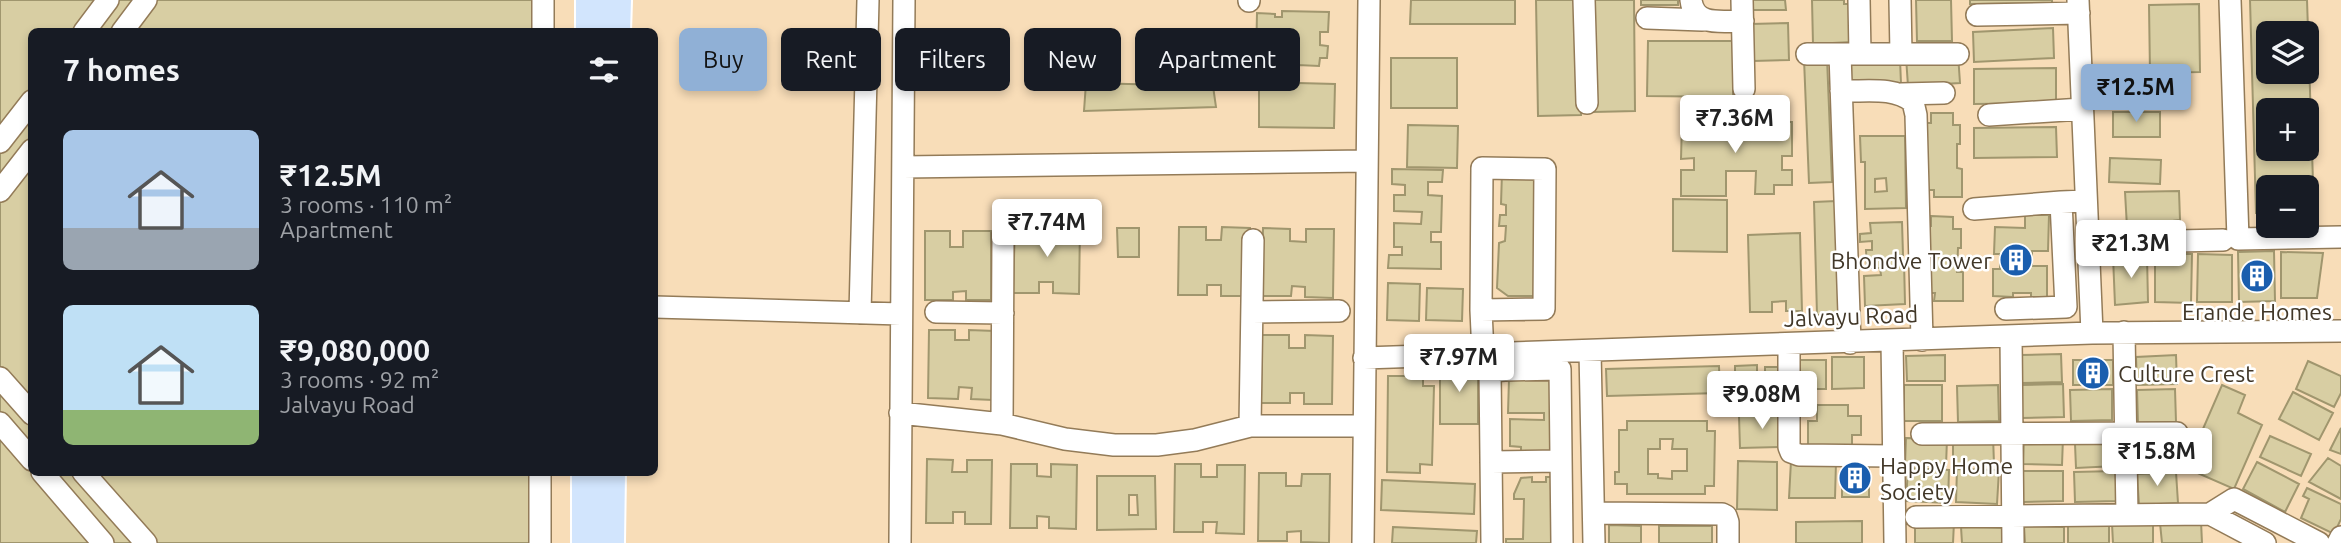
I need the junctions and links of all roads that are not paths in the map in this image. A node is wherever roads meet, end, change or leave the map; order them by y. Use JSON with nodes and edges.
{"nodes":[{"id":1,"x":107,"y":0,"type":"edge"},
{"id":2,"x":146,"y":0,"type":"edge"},
{"id":3,"x":543,"y":0,"type":"edge"},
{"id":4,"x":590,"y":0,"type":"edge"},
{"id":5,"x":617,"y":0,"type":"edge"},
{"id":6,"x":868,"y":0,"type":"edge"},
{"id":7,"x":904,"y":0,"type":"edge"},
{"id":8,"x":1369,"y":0,"type":"edge"},
{"id":9,"x":1584,"y":0,"type":"edge"},
{"id":10,"x":1691,"y":0,"type":"edge"},
{"id":11,"x":1859,"y":0,"type":"edge"},
{"id":12,"x":1900,"y":0,"type":"edge"},
{"id":13,"x":2230,"y":0,"type":"edge"},
{"id":14,"x":2078,"y":6,"type":"edge"},
{"id":15,"x":1743,"y":10,"type":"edge"},
{"id":16,"x":1977,"y":15,"type":"dead end"},
{"id":17,"x":1647,"y":18,"type":"dead end"},
{"id":18,"x":1702,"y":20,"type":"junction"},
{"id":19,"x":87,"y":28,"type":"edge"},
{"id":20,"x":125,"y":28,"type":"edge"},
{"id":21,"x":543,"y":28,"type":"edge"},
{"id":22,"x":590,"y":28,"type":"edge"},
{"id":23,"x":616,"y":28,"type":"edge"},
{"id":24,"x":1807,"y":54,"type":"dead end"},
{"id":25,"x":1850,"y":54,"type":"junction"},
{"id":26,"x":1901,"y":54,"type":"junction"},
{"id":27,"x":1958,"y":54,"type":"dead end"},
{"id":28,"x":1744,"y":89,"type":"dead end"},
{"id":29,"x":1841,"y":91,"type":"junction"},
{"id":30,"x":1944,"y":93,"type":"dead end"},
{"id":31,"x":1901,"y":94,"type":"junction"},
{"id":32,"x":1587,"y":103,"type":"dead end"},
{"id":33,"x":28,"y":105,"type":"edge"},
{"id":34,"x":2082,"y":109,"type":"junction"},
{"id":35,"x":1989,"y":115,"type":"dead end"},
{"id":36,"x":0,"y":142,"type":"edge"},
{"id":37,"x":28,"y":155,"type":"edge"},
{"id":38,"x":1367,"y":161,"type":"junction"},
{"id":39,"x":903,"y":167,"type":"junction"},
{"id":40,"x":0,"y":191,"type":"edge"},
{"id":41,"x":2085,"y":201,"type":"junction"},
{"id":42,"x":2061,"y":202,"type":"junction"},
{"id":43,"x":1974,"y":209,"type":"dead end"},
{"id":44,"x":1003,"y":235,"type":"dead end"},
{"id":45,"x":2341,"y":237,"type":"edge"},
{"id":46,"x":1253,"y":240,"type":"dead end"},
{"id":47,"x":2223,"y":240,"type":"dead end"},
{"id":48,"x":2088,"y":243,"type":"junction"},
{"id":49,"x":658,"y":307,"type":"edge"},
{"id":50,"x":2006,"y":309,"type":"dead end"},
{"id":51,"x":1481,"y":310,"type":"junction"},
{"id":52,"x":1339,"y":311,"type":"dead end"},
{"id":53,"x":936,"y":312,"type":"dead end"},
{"id":54,"x":1252,"y":312,"type":"junction"},
{"id":55,"x":860,"y":313,"type":"junction"},
{"id":56,"x":1003,"y":313,"type":"junction"},
{"id":57,"x":901,"y":314,"type":"junction"},
{"id":58,"x":2341,"y":331,"type":"edge"},
{"id":59,"x":2124,"y":332,"type":"junction"},
{"id":60,"x":2092,"y":333,"type":"junction"},
{"id":61,"x":2011,"y":336,"type":"junction"},
{"id":62,"x":1922,"y":340,"type":"junction"},
{"id":63,"x":1892,"y":341,"type":"junction"},
{"id":64,"x":1850,"y":343,"type":"junction"},
{"id":65,"x":1789,"y":344,"type":"junction"},
{"id":66,"x":1590,"y":351,"type":"junction"},
{"id":67,"x":1483,"y":354,"type":"junction"},
{"id":68,"x":1364,"y":358,"type":"junction"},
{"id":69,"x":1505,"y":362,"type":"junction"},
{"id":70,"x":0,"y":378,"type":"edge"},
{"id":71,"x":28,"y":410,"type":"edge"},
{"id":72,"x":901,"y":413,"type":"junction"},
{"id":73,"x":0,"y":423,"type":"edge"},
{"id":74,"x":1002,"y":424,"type":"junction"},
{"id":75,"x":1250,"y":426,"type":"junction"},
{"id":76,"x":1363,"y":426,"type":"junction"},
{"id":77,"x":2126,"y":433,"type":"junction"},
{"id":78,"x":2177,"y":433,"type":"dead end"},
{"id":79,"x":1922,"y":434,"type":"dead end"},
{"id":80,"x":2012,"y":434,"type":"junction"},
{"id":81,"x":28,"y":455,"type":"edge"},
{"id":82,"x":1894,"y":456,"type":"junction"},
{"id":83,"x":1491,"y":461,"type":"junction"},
{"id":84,"x":1561,"y":461,"type":"junction"},
{"id":85,"x":45,"y":476,"type":"edge"},
{"id":86,"x":87,"y":476,"type":"edge"},
{"id":87,"x":540,"y":476,"type":"edge"},
{"id":88,"x":586,"y":476,"type":"edge"},
{"id":89,"x":611,"y":476,"type":"edge"},
{"id":90,"x":1594,"y":513,"type":"junction"},
{"id":91,"x":2210,"y":514,"type":"junction"},
{"id":92,"x":2127,"y":515,"type":"junction"},
{"id":93,"x":2013,"y":516,"type":"junction"},
{"id":94,"x":1916,"y":517,"type":"dead end"},
{"id":95,"x":2341,"y":537,"type":"edge"},
{"id":96,"x":103,"y":543,"type":"edge"},
{"id":97,"x":146,"y":543,"type":"edge"},
{"id":98,"x":540,"y":543,"type":"edge"},
{"id":99,"x":586,"y":543,"type":"edge"},
{"id":100,"x":610,"y":543,"type":"edge"},
{"id":101,"x":900,"y":543,"type":"edge"},
{"id":102,"x":1363,"y":543,"type":"edge"},
{"id":103,"x":1492,"y":543,"type":"edge"},
{"id":104,"x":1563,"y":543,"type":"edge"},
{"id":105,"x":1594,"y":543,"type":"edge"},
{"id":106,"x":1728,"y":543,"type":"edge"},
{"id":107,"x":1895,"y":543,"type":"edge"},
{"id":108,"x":2013,"y":543,"type":"edge"},
{"id":109,"x":2265,"y":543,"type":"edge"},
{"id":110,"x":2319,"y":543,"type":"edge"},
{"id":111,"x":2338,"y":543,"type":"edge"}],
"edges":[{"from":1,"to":19,"type":"street"},
{"from":2,"to":20,"type":"street"},
{"from":3,"to":21,"type":"street"},
{"from":4,"to":22,"type":"main road"},
{"from":5,"to":23,"type":"main road"},
{"from":6,"to":55,"type":"street"},
{"from":7,"to":39,"type":"street"},
{"from":8,"to":38,"type":"street"},
{"from":9,"to":32,"type":"street"},
{"from":10,"to":18,"type":"street"},
{"from":11,"to":25,"type":"street"},
{"from":12,"to":26,"type":"street"},
{"from":13,"to":45,"type":"street"},
{"from":14,"to":16,"type":"street"},
{"from":14,"to":34,"type":"street"},
{"from":15,"to":18,"type":"street"},
{"from":15,"to":28,"type":"street"},
{"from":17,"to":18,"type":"street"},
{"from":24,"to":25,"type":"street"},
{"from":25,"to":26,"type":"street"},
{"from":25,"to":29,"type":"street"},
{"from":26,"to":27,"type":"street"},
{"from":29,"to":31,"type":"street"},
{"from":29,"to":64,"type":"street"},
{"from":30,"to":31,"type":"street"},
{"from":31,"to":62,"type":"street"},
{"from":33,"to":36,"type":"street"},
{"from":34,"to":35,"type":"street"},
{"from":34,"to":41,"type":"street"},
{"from":37,"to":40,"type":"street"},
{"from":38,"to":39,"type":"street"},
{"from":38,"to":68,"type":"street"},
{"from":39,"to":57,"type":"street"},
{"from":41,"to":42,"type":"street"},
{"from":41,"to":48,"type":"street"},
{"from":42,"to":43,"type":"street"},
{"from":42,"to":50,"type":"street"},
{"from":44,"to":56,"type":"street"},
{"from":46,"to":54,"type":"street"},
{"from":47,"to":48,"type":"street"},
{"from":48,"to":60,"type":"street"},
{"from":49,"to":55,"type":"street"},
{"from":51,"to":51,"type":"street"},
{"from":51,"to":67,"type":"street"},
{"from":52,"to":54,"type":"street"},
{"from":53,"to":56,"type":"street"},
{"from":54,"to":75,"type":"street"},
{"from":55,"to":57,"type":"street"},
{"from":56,"to":74,"type":"street"},
{"from":57,"to":72,"type":"street"},
{"from":58,"to":59,"type":"street","name":"Jalvayu Road"},
{"from":59,"to":60,"type":"street","name":"Jalvayu Road"},
{"from":59,"to":77,"type":"street"},
{"from":60,"to":61,"type":"street","name":"Jalvayu Road"},
{"from":61,"to":62,"type":"street","name":"Jalvayu Road"},
{"from":61,"to":80,"type":"street"},
{"from":62,"to":63,"type":"street","name":"Jalvayu Road"},
{"from":63,"to":64,"type":"street","name":"Jalvayu Road"},
{"from":63,"to":82,"type":"street"},
{"from":64,"to":65,"type":"street","name":"Jalvayu Road"},
{"from":65,"to":66,"type":"street","name":"Jalvayu Road"},
{"from":65,"to":82,"type":"street"},
{"from":66,"to":69,"type":"street","name":"Jalvayu Road"},
{"from":66,"to":90,"type":"street"},
{"from":67,"to":68,"type":"street","name":"Jalvayu Road"},
{"from":67,"to":69,"type":"street","name":"Jalvayu Road"},
{"from":68,"to":76,"type":"street"},
{"from":69,"to":83,"type":"street"},
{"from":69,"to":84,"type":"street"},
{"from":70,"to":71,"type":"street"},
{"from":72,"to":74,"type":"street"},
{"from":72,"to":101,"type":"street"},
{"from":73,"to":81,"type":"street"},
{"from":74,"to":75,"type":"street"},
{"from":75,"to":76,"type":"street"},
{"from":76,"to":102,"type":"street"},
{"from":77,"to":78,"type":"street"},
{"from":77,"to":80,"type":"street"},
{"from":77,"to":92,"type":"street"},
{"from":79,"to":80,"type":"street"},
{"from":80,"to":93,"type":"street"},
{"from":82,"to":107,"type":"street"},
{"from":83,"to":84,"type":"street"},
{"from":83,"to":103,"type":"street"},
{"from":84,"to":104,"type":"street"},
{"from":85,"to":96,"type":"street"},
{"from":86,"to":97,"type":"street"},
{"from":87,"to":98,"type":"street"},
{"from":88,"to":99,"type":"main road"},
{"from":89,"to":100,"type":"main road"},
{"from":90,"to":105,"type":"street"},
{"from":90,"to":106,"type":"street"},
{"from":91,"to":92,"type":"street"},
{"from":91,"to":109,"type":"street"},
{"from":91,"to":110,"type":"street"},
{"from":92,"to":93,"type":"street"},
{"from":93,"to":94,"type":"street"},
{"from":93,"to":108,"type":"street"},
{"from":95,"to":111,"type":"street"}]}
